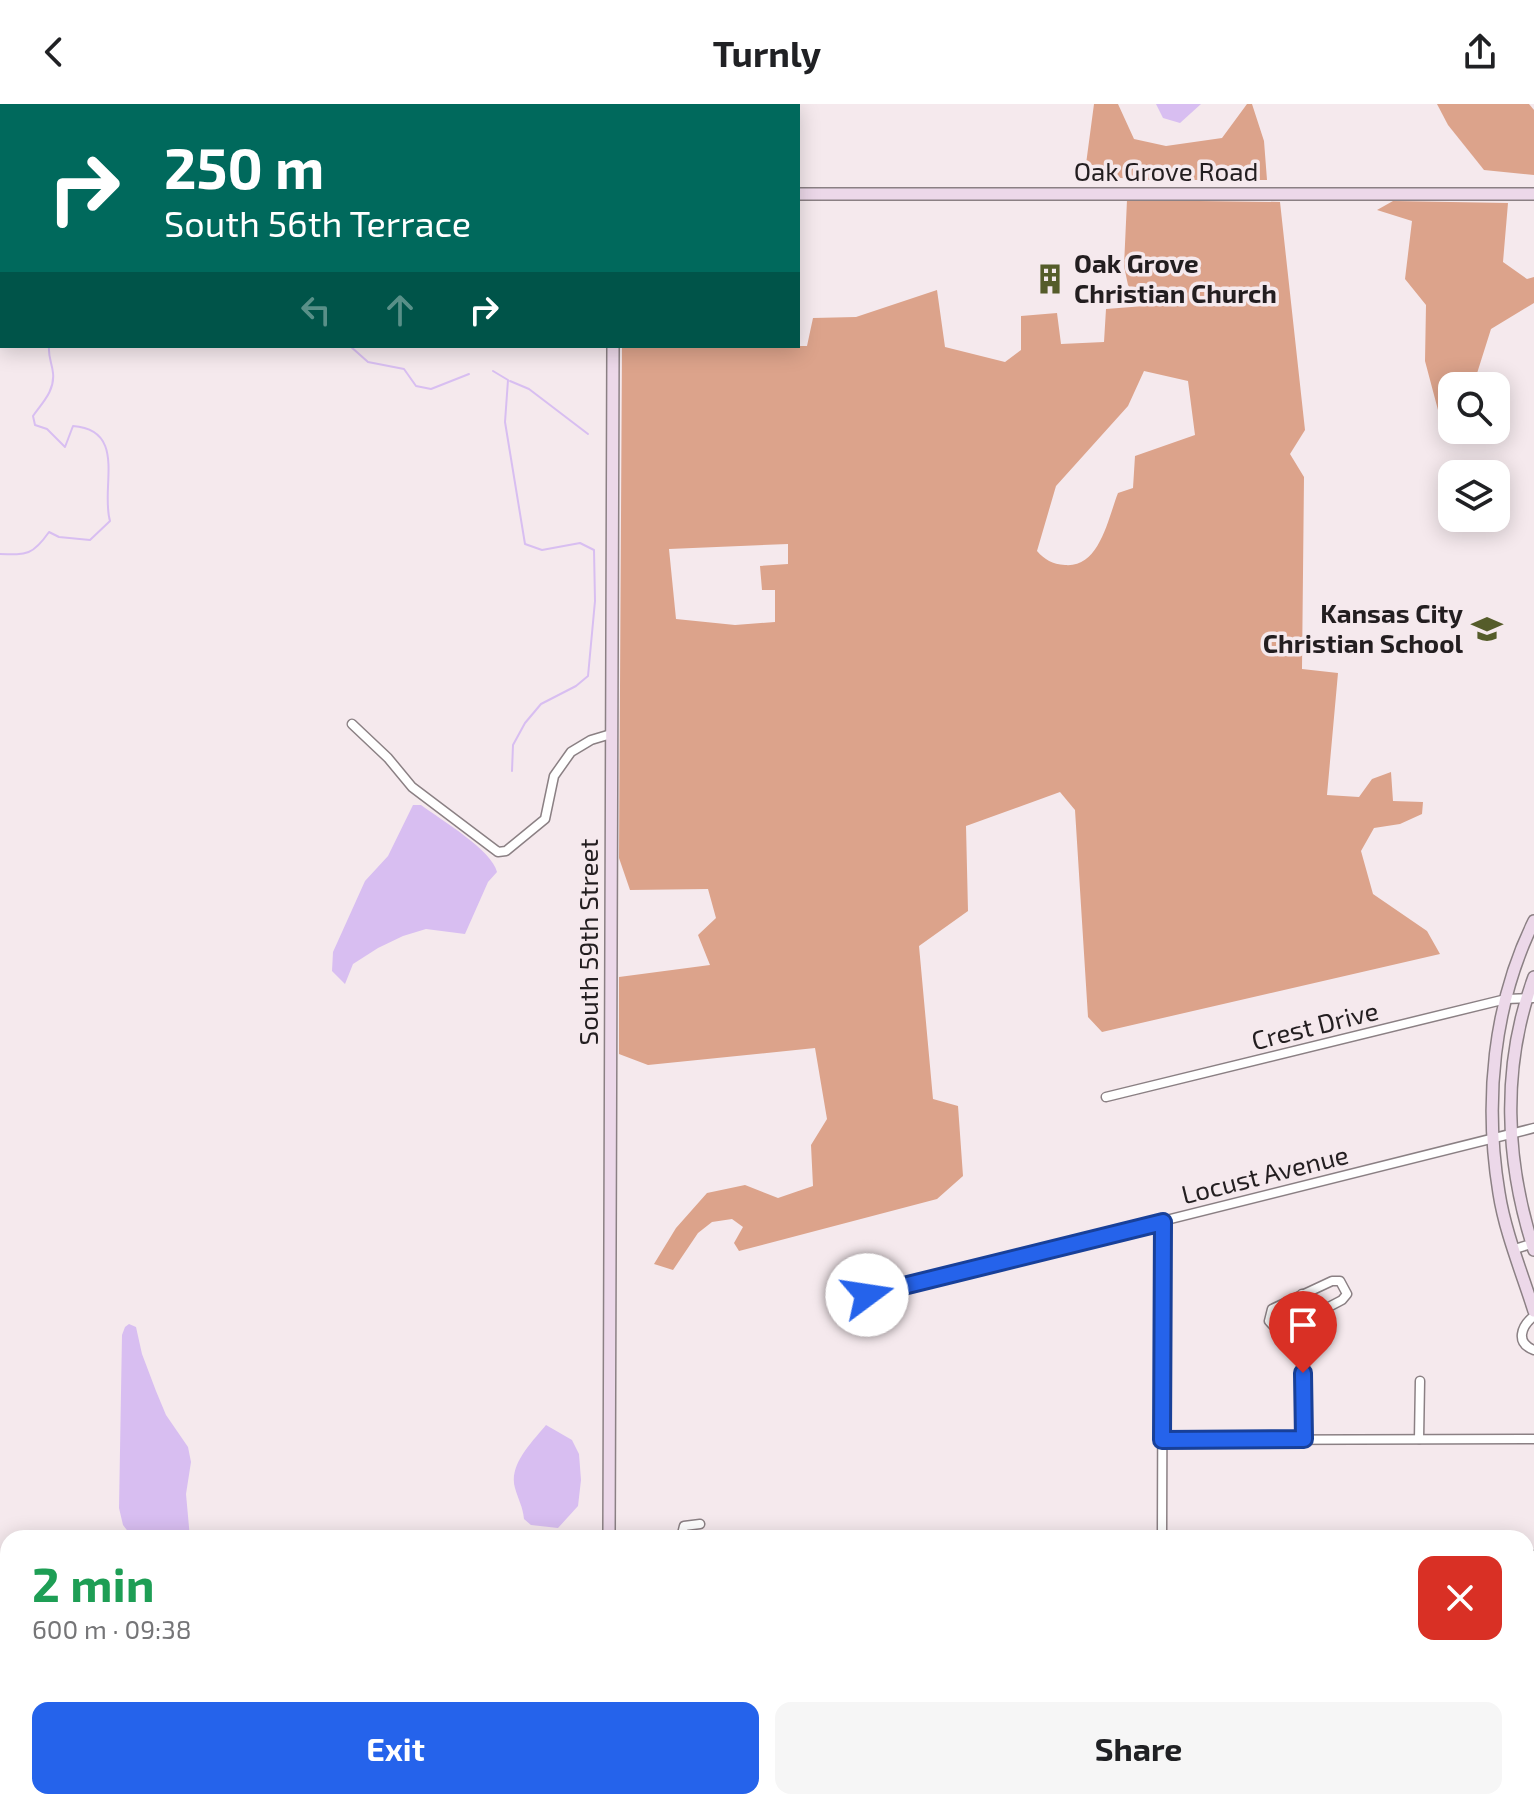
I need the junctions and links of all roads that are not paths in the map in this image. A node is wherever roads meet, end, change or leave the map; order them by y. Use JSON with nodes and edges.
{"nodes":[{"id":1,"x":800,"y":194,"type":"edge"},
{"id":2,"x":1534,"y":194,"type":"edge"},
{"id":3,"x":613,"y":348,"type":"edge"},
{"id":4,"x":352,"y":724,"type":"dead end"},
{"id":5,"x":611,"y":734,"type":"junction"},
{"id":6,"x":1534,"y":921,"type":"edge"},
{"id":7,"x":1534,"y":977,"type":"edge"},
{"id":8,"x":1530,"y":998,"type":"edge"},
{"id":9,"x":1506,"y":999,"type":"junction"},
{"id":10,"x":1106,"y":1097,"type":"dead end"},
{"id":11,"x":1534,"y":1128,"type":"edge"},
{"id":12,"x":1511,"y":1134,"type":"junction"},
{"id":13,"x":1494,"y":1138,"type":"junction"},
{"id":14,"x":1163,"y":1222,"type":"junction"},
{"id":15,"x":1533,"y":1245,"type":"edge"},
{"id":16,"x":1515,"y":1249,"type":"junction"},
{"id":17,"x":1302,"y":1294,"type":"junction"},
{"id":18,"x":867,"y":1295,"type":"dead end"},
{"id":19,"x":1534,"y":1314,"type":"edge"},
{"id":20,"x":1303,"y":1321,"type":"junction"},
{"id":21,"x":1534,"y":1350,"type":"edge"},
{"id":22,"x":1420,"y":1381,"type":"dead end"},
{"id":23,"x":1304,"y":1439,"type":"junction"},
{"id":24,"x":1419,"y":1439,"type":"junction"},
{"id":25,"x":1534,"y":1439,"type":"edge"},
{"id":26,"x":1162,"y":1440,"type":"junction"},
{"id":27,"x":700,"y":1524,"type":"dead end"},
{"id":28,"x":609,"y":1530,"type":"edge"},
{"id":29,"x":683,"y":1530,"type":"edge"},
{"id":30,"x":1162,"y":1530,"type":"edge"}],
"edges":[{"from":1,"to":2,"type":"street","name":"Oak Grove Road"},
{"from":3,"to":5,"type":"street","name":"South 59th Street"},
{"from":4,"to":5,"type":"street"},
{"from":5,"to":28,"type":"street","name":"South 59th Street"},
{"from":6,"to":9,"type":"street"},
{"from":7,"to":8,"type":"street"},
{"from":8,"to":9,"type":"street","name":"Crest Drive"},
{"from":8,"to":12,"type":"street"},
{"from":9,"to":10,"type":"street","name":"Crest Drive"},
{"from":9,"to":13,"type":"street"},
{"from":11,"to":12,"type":"street","name":"Locust Avenue"},
{"from":12,"to":13,"type":"street","name":"Locust Avenue"},
{"from":12,"to":15,"type":"street"},
{"from":13,"to":14,"type":"street","name":"Locust Avenue"},
{"from":13,"to":16,"type":"street"},
{"from":14,"to":18,"type":"street","name":"Locust Avenue"},
{"from":14,"to":26,"type":"street"},
{"from":15,"to":16,"type":"street"},
{"from":16,"to":19,"type":"street"},
{"from":17,"to":20,"type":"street"},
{"from":17,"to":20,"type":"street"},
{"from":17,"to":20,"type":"street"},
{"from":19,"to":21,"type":"street"},
{"from":20,"to":23,"type":"street"},
{"from":22,"to":24,"type":"street"},
{"from":23,"to":24,"type":"street"},
{"from":23,"to":26,"type":"street"},
{"from":24,"to":25,"type":"street"},
{"from":26,"to":30,"type":"street"},
{"from":27,"to":29,"type":"street"}]}
